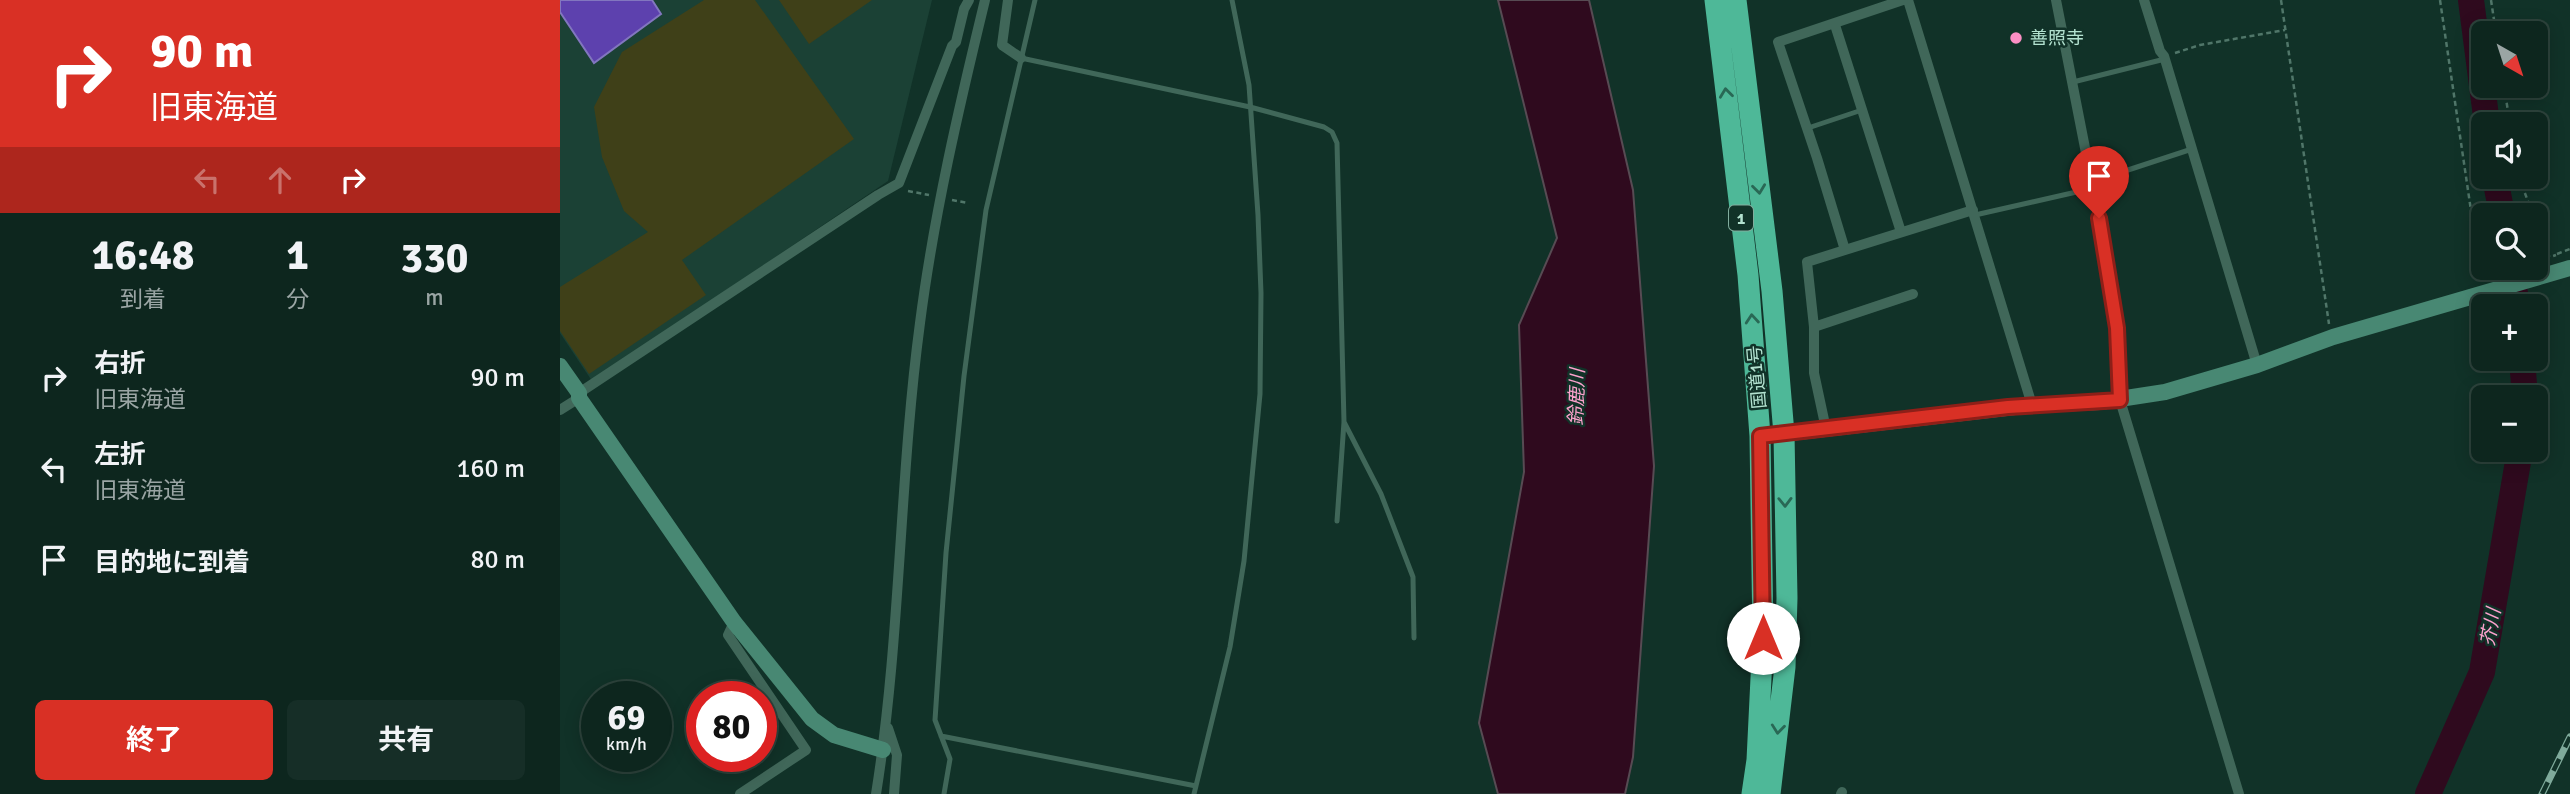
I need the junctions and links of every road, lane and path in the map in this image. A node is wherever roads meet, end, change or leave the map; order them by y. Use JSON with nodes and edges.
{"nodes":[{"id":1,"x":969,"y":0,"type":"edge"},
{"id":2,"x":985,"y":0,"type":"edge"},
{"id":3,"x":1008,"y":0,"type":"edge"},
{"id":4,"x":1035,"y":0,"type":"edge"},
{"id":5,"x":1232,"y":0,"type":"edge"},
{"id":6,"x":1709,"y":0,"type":"edge"},
{"id":7,"x":1715,"y":0,"type":"edge"},
{"id":8,"x":1736,"y":0,"type":"edge"},
{"id":9,"x":1905,"y":0,"type":"edge"},
{"id":10,"x":2056,"y":0,"type":"edge"},
{"id":11,"x":2144,"y":0,"type":"edge"},
{"id":12,"x":2280,"y":0,"type":"edge"},
{"id":13,"x":2440,"y":0,"type":"edge"},
{"id":14,"x":2491,"y":0,"type":"edge"},
{"id":15,"x":2494,"y":21,"type":"edge"},
{"id":16,"x":1835,"y":24,"type":"junction"},
{"id":17,"x":2285,"y":30,"type":"junction"},
{"id":18,"x":2164,"y":57,"type":"junction"},
{"id":19,"x":1021,"y":58,"type":"junction"},
{"id":20,"x":1722,"y":58,"type":"junction"},
{"id":21,"x":2073,"y":82,"type":"junction"},
{"id":22,"x":1250,"y":107,"type":"junction"},
{"id":23,"x":1862,"y":110,"type":"junction"},
{"id":24,"x":1808,"y":128,"type":"junction"},
{"id":25,"x":2192,"y":149,"type":"junction"},
{"id":26,"x":899,"y":183,"type":"junction"},
{"id":27,"x":2093,"y":183,"type":"junction"},
{"id":28,"x":935,"y":197,"type":"dead end"},
{"id":29,"x":948,"y":200,"type":"dead end"},
{"id":30,"x":968,"y":203,"type":"dead end"},
{"id":31,"x":2471,"y":211,"type":"edge"},
{"id":32,"x":1974,"y":213,"type":"junction"},
{"id":33,"x":1901,"y":232,"type":"junction"},
{"id":34,"x":1845,"y":250,"type":"junction"},
{"id":35,"x":2556,"y":254,"type":"dead end"},
{"id":36,"x":2548,"y":255,"type":"edge"},
{"id":37,"x":2570,"y":268,"type":"edge"},
{"id":38,"x":1913,"y":294,"type":"dead end"},
{"id":39,"x":1814,"y":327,"type":"junction"},
{"id":40,"x":2333,"y":337,"type":"junction"},
{"id":41,"x":2257,"y":365,"type":"junction"},
{"id":42,"x":560,"y":366,"type":"edge"},
{"id":43,"x":579,"y":396,"type":"junction"},
{"id":44,"x":2121,"y":404,"type":"junction"},
{"id":45,"x":2032,"y":405,"type":"junction"},
{"id":46,"x":560,"y":410,"type":"edge"},
{"id":47,"x":1344,"y":422,"type":"junction"},
{"id":48,"x":1825,"y":429,"type":"junction"},
{"id":49,"x":1784,"y":434,"type":"junction"},
{"id":50,"x":1760,"y":436,"type":"junction"},
{"id":51,"x":1337,"y":521,"type":"dead end"},
{"id":52,"x":734,"y":622,"type":"junction"},
{"id":53,"x":1414,"y":638,"type":"dead end"},
{"id":54,"x":886,"y":722,"type":"junction"},
{"id":55,"x":941,"y":736,"type":"junction"},
{"id":56,"x":883,"y":750,"type":"junction"},
{"id":57,"x":1196,"y":786,"type":"junction"},
{"id":58,"x":740,"y":794,"type":"edge"},
{"id":59,"x":876,"y":794,"type":"edge"},
{"id":60,"x":894,"y":794,"type":"edge"},
{"id":61,"x":944,"y":794,"type":"edge"},
{"id":62,"x":1194,"y":794,"type":"edge"},
{"id":63,"x":1752,"y":794,"type":"edge"},
{"id":64,"x":1770,"y":794,"type":"edge"},
{"id":65,"x":2239,"y":794,"type":"edge"}],
"edges":[{"from":1,"to":26,"type":"street"},
{"from":2,"to":54,"type":"street"},
{"from":3,"to":19,"type":"street"},
{"from":4,"to":19,"type":"lane"},
{"from":5,"to":22,"type":"lane"},
{"from":6,"to":20,"type":"street"},
{"from":7,"to":20,"type":"highway","name":"国道1号","number":"1"},
{"from":8,"to":49,"type":"highway","name":"国道1号","number":"1","one_way":true},
{"from":9,"to":16,"type":"street"},
{"from":9,"to":32,"type":"street"},
{"from":10,"to":21,"type":"street"},
{"from":11,"to":18,"type":"street"},
{"from":12,"to":17,"type":"path"},
{"from":13,"to":31,"type":"path"},
{"from":14,"to":15,"type":"path"},
{"from":16,"to":23,"type":"street"},
{"from":16,"to":24,"type":"street"},
{"from":17,"to":18,"type":"path"},
{"from":17,"to":40,"type":"path"},
{"from":18,"to":21,"type":"lane"},
{"from":18,"to":25,"type":"street"},
{"from":19,"to":22,"type":"lane"},
{"from":19,"to":55,"type":"lane"},
{"from":50,"to":20,"type":"highway","name":"国道1号","number":"1","one_way":true},
{"from":21,"to":27,"type":"street"},
{"from":22,"to":47,"type":"lane"},
{"from":22,"to":57,"type":"lane"},
{"from":23,"to":24,"type":"lane"},
{"from":23,"to":33,"type":"street"},
{"from":24,"to":34,"type":"street"},
{"from":25,"to":27,"type":"lane"},
{"from":25,"to":41,"type":"street"},
{"from":26,"to":28,"type":"path"},
{"from":26,"to":43,"type":"street"},
{"from":27,"to":32,"type":"lane"},
{"from":27,"to":44,"type":"street"},
{"from":29,"to":30,"type":"path"},
{"from":32,"to":33,"type":"street"},
{"from":32,"to":45,"type":"street"},
{"from":33,"to":34,"type":"street"},
{"from":34,"to":39,"type":"street"},
{"from":35,"to":36,"type":"path"},
{"from":37,"to":40,"type":"street"},
{"from":38,"to":39,"type":"street"},
{"from":39,"to":48,"type":"street"},
{"from":40,"to":41,"type":"street"},
{"from":41,"to":44,"type":"street"},
{"from":42,"to":43,"type":"street"},
{"from":43,"to":46,"type":"street"},
{"from":43,"to":52,"type":"street"},
{"from":44,"to":45,"type":"street"},
{"from":44,"to":65,"type":"street"},
{"from":45,"to":48,"type":"street"},
{"from":47,"to":51,"type":"lane"},
{"from":47,"to":53,"type":"lane"},
{"from":48,"to":49,"type":"street"},
{"from":49,"to":50,"type":"street"},
{"from":49,"to":64,"type":"highway","name":"国道1号","number":"1","one_way":true},
{"from":50,"to":63,"type":"highway","name":"国道1号","number":"1"},
{"from":52,"to":56,"type":"street"},
{"from":52,"to":58,"type":"street"},
{"from":54,"to":56,"type":"street"},
{"from":54,"to":60,"type":"street"},
{"from":55,"to":57,"type":"lane"},
{"from":55,"to":61,"type":"lane"},
{"from":56,"to":59,"type":"street"},
{"from":57,"to":62,"type":"lane"}]}
